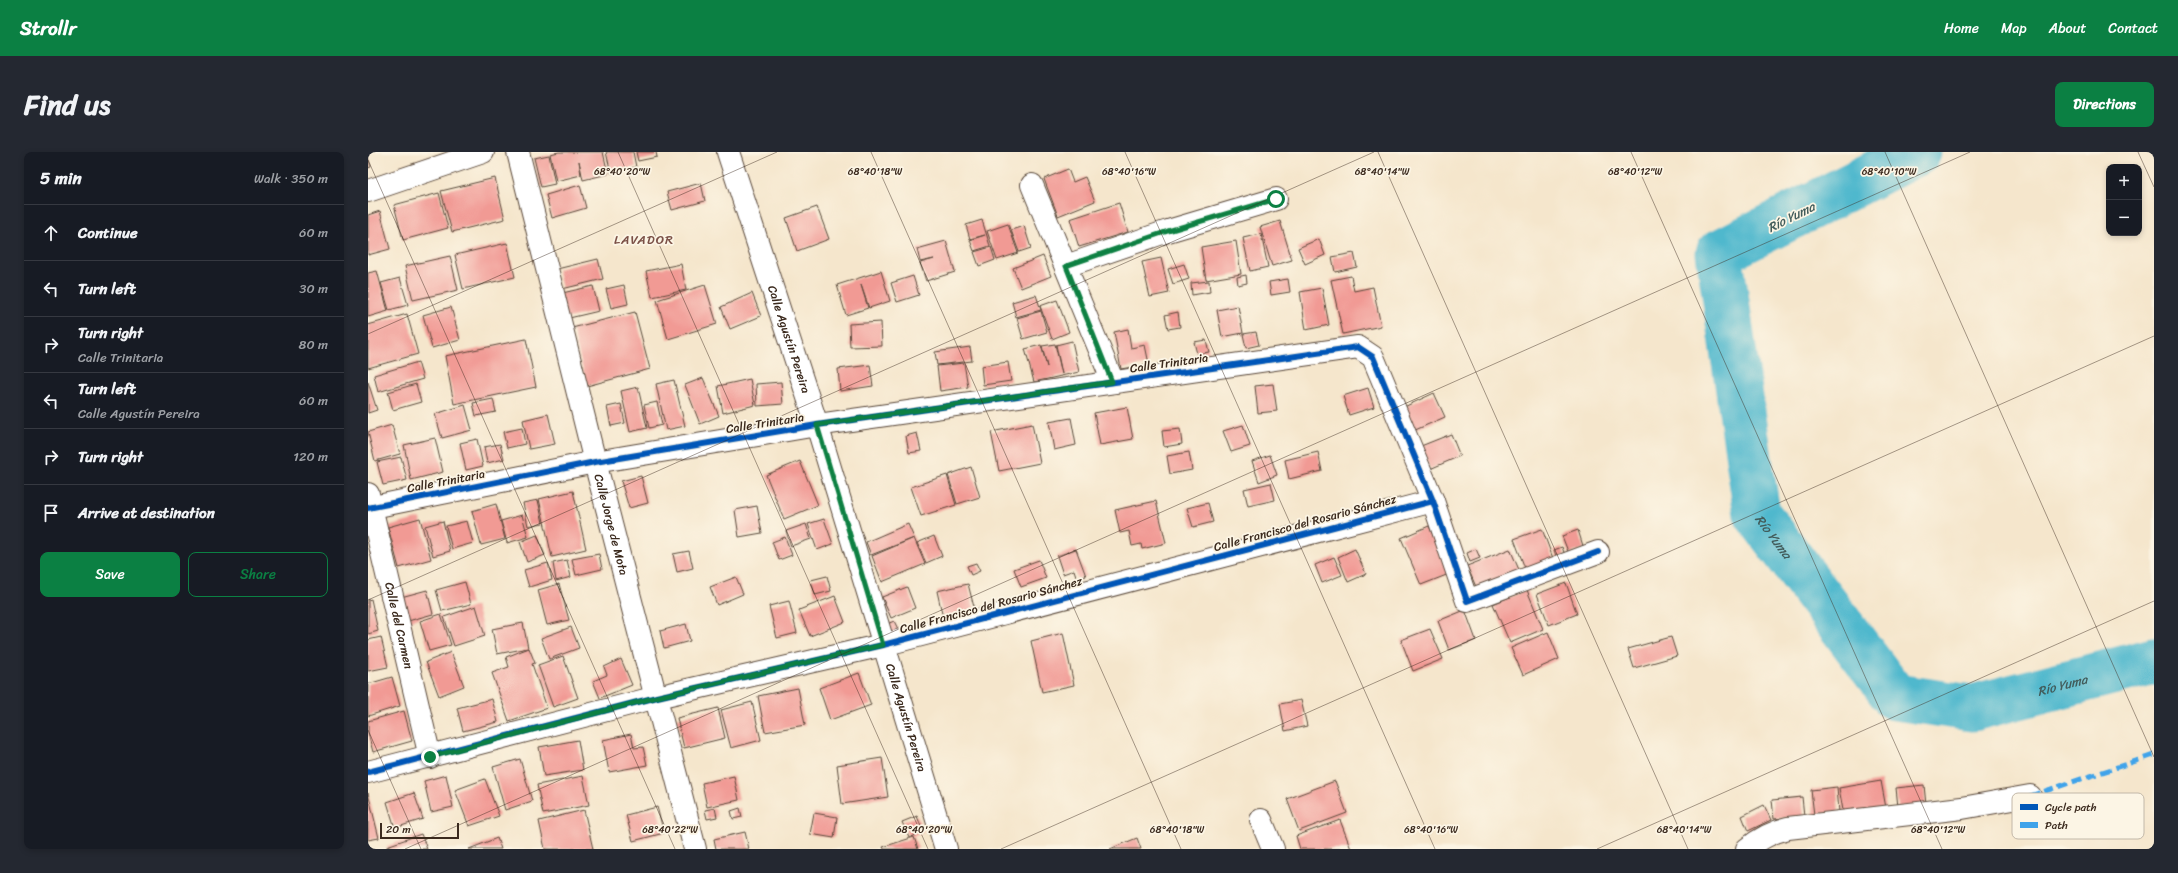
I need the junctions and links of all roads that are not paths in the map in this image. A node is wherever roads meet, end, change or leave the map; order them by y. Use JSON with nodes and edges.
{"nodes":[{"id":1,"x":483,"y":152,"type":"edge"},
{"id":2,"x":518,"y":152,"type":"edge"},
{"id":3,"x":728,"y":152,"type":"edge"},
{"id":4,"x":1032,"y":185,"type":"dead end"},
{"id":5,"x":368,"y":192,"type":"edge"},
{"id":6,"x":1276,"y":199,"type":"dead end"},
{"id":7,"x":1066,"y":266,"type":"junction"},
{"id":8,"x":1112,"y":382,"type":"junction"},
{"id":9,"x":817,"y":425,"type":"junction"},
{"id":10,"x":595,"y":462,"type":"junction"},
{"id":11,"x":1433,"y":501,"type":"junction"},
{"id":12,"x":369,"y":503,"type":"edge"},
{"id":13,"x":1598,"y":552,"type":"dead end"},
{"id":14,"x":883,"y":645,"type":"junction"},
{"id":15,"x":657,"y":697,"type":"junction"},
{"id":16,"x":430,"y":757,"type":"junction"},
{"id":17,"x":368,"y":772,"type":"edge"},
{"id":18,"x":2012,"y":799,"type":"edge"},
{"id":19,"x":1261,"y":820,"type":"dead end"},
{"id":20,"x":695,"y":849,"type":"edge"},
{"id":21,"x":946,"y":849,"type":"edge"},
{"id":22,"x":1273,"y":849,"type":"edge"},
{"id":23,"x":1747,"y":849,"type":"edge"}],
"edges":[{"from":1,"to":5,"type":"street"},
{"from":2,"to":10,"type":"street","name":"Calle Jorge de Mota"},
{"from":3,"to":9,"type":"street","name":"Calle Agustín Pereira"},
{"from":4,"to":7,"type":"street"},
{"from":6,"to":7,"type":"street"},
{"from":7,"to":8,"type":"street"},
{"from":8,"to":9,"type":"street","name":"Calle Trinitaria"},
{"from":8,"to":11,"type":"street","name":"Calle Trinitaria"},
{"from":9,"to":10,"type":"street","name":"Calle Trinitaria"},
{"from":9,"to":14,"type":"street","name":"Calle Agustín Pereira"},
{"from":10,"to":12,"type":"street","name":"Calle Trinitaria"},
{"from":10,"to":15,"type":"street","name":"Calle Jorge de Mota"},
{"from":11,"to":13,"type":"street"},
{"from":11,"to":14,"type":"street","name":"Calle Francisco del Rosario Sánchez"},
{"from":12,"to":16,"type":"street","name":"Calle del Carmen"},
{"from":14,"to":15,"type":"street","name":"Calle Francisco del Rosario Sánchez"},
{"from":14,"to":21,"type":"street","name":"Calle Agustín Pereira"},
{"from":15,"to":16,"type":"street","name":"Calle Francisco del Rosario Sánchez"},
{"from":15,"to":20,"type":"street","name":"Calle Jorge de Mota"},
{"from":16,"to":17,"type":"street","name":"Calle Francisco del Rosario Sánchez"},
{"from":18,"to":23,"type":"street"},
{"from":19,"to":22,"type":"street"}]}
